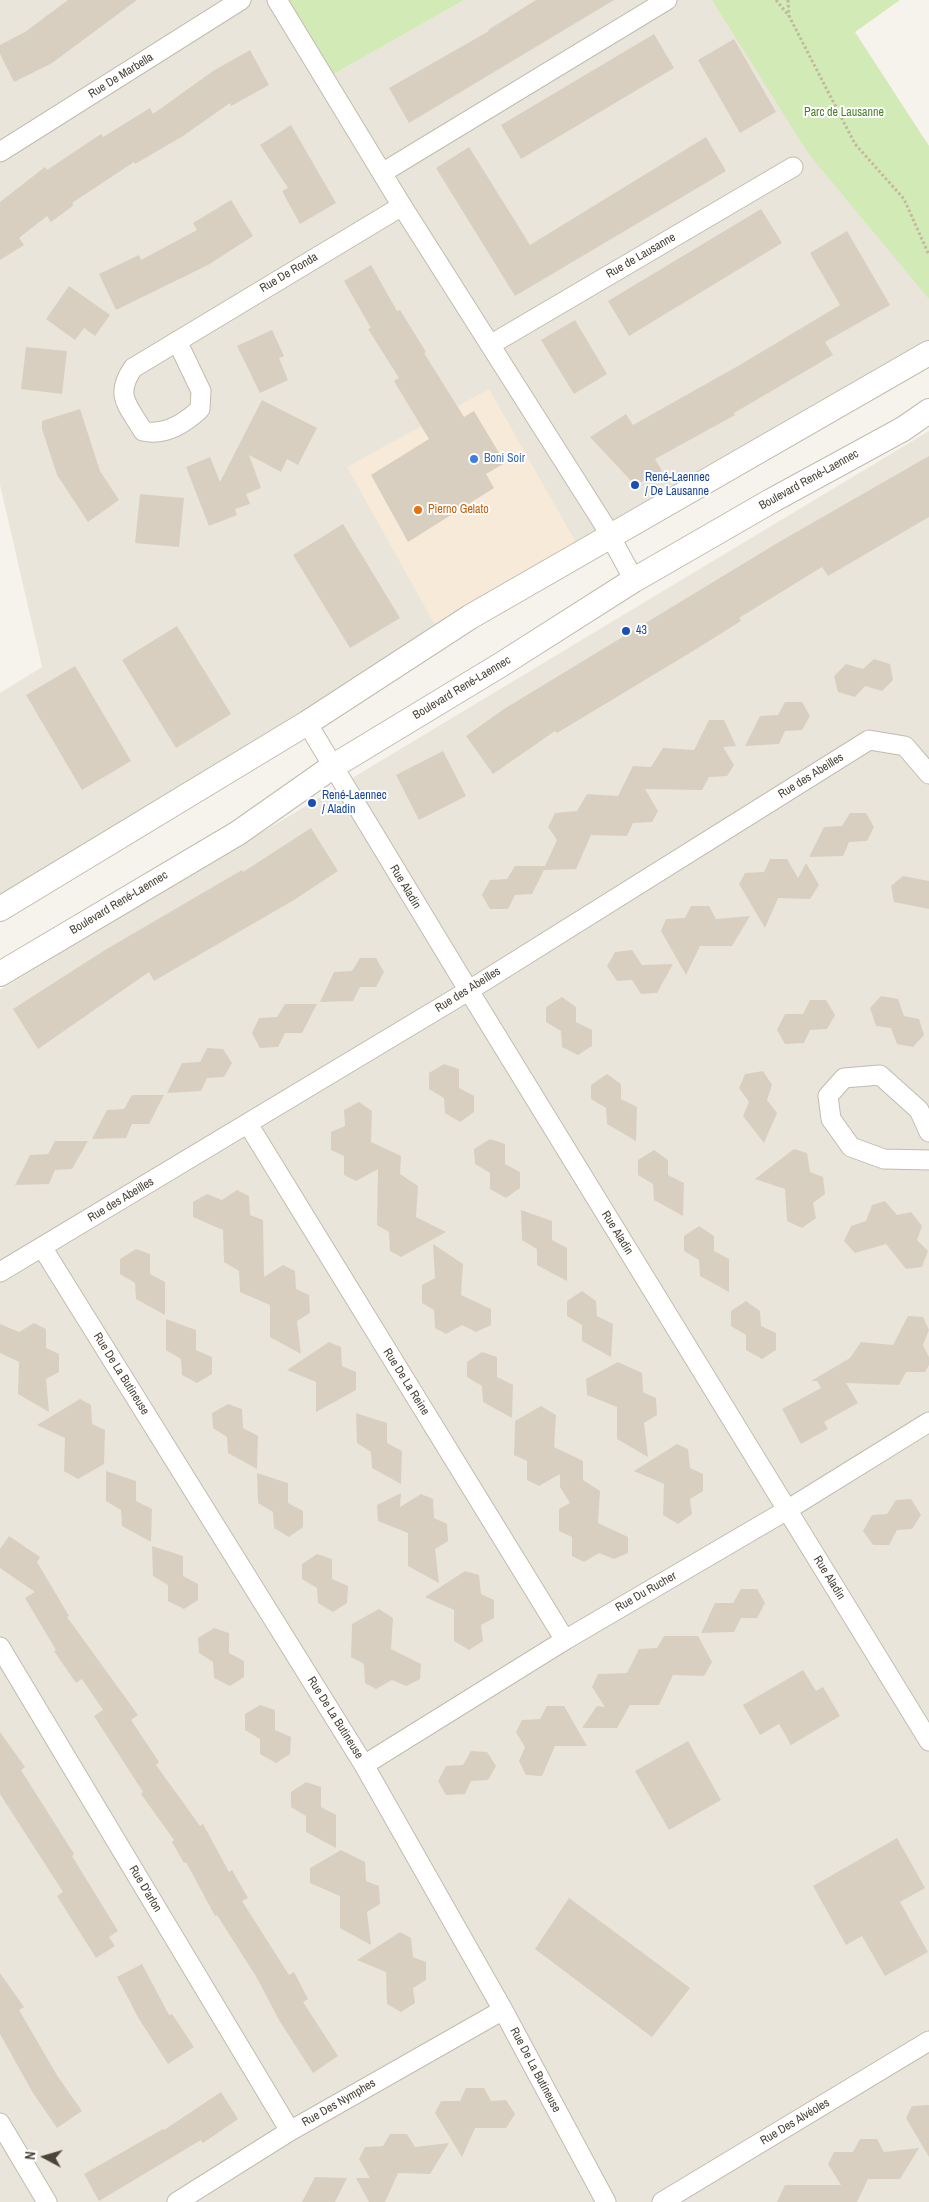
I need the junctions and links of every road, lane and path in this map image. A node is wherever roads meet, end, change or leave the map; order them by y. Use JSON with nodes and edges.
{"nodes":[{"id":1,"x":241,"y":0,"type":"edge"},
{"id":2,"x":278,"y":0,"type":"edge"},
{"id":3,"x":667,"y":0,"type":"edge"},
{"id":4,"x":776,"y":0,"type":"edge"},
{"id":5,"x":788,"y":0,"type":"edge"},
{"id":6,"x":789,"y":16,"type":"junction"},
{"id":7,"x":0,"y":152,"type":"edge"},
{"id":8,"x":793,"y":167,"type":"dead end"},
{"id":9,"x":382,"y":173,"type":"junction"},
{"id":10,"x":402,"y":206,"type":"junction"},
{"id":11,"x":929,"y":255,"type":"edge"},
{"id":12,"x":178,"y":341,"type":"junction"},
{"id":13,"x":490,"y":345,"type":"junction"},
{"id":14,"x":929,"y":353,"type":"edge"},
{"id":15,"x":929,"y":411,"type":"edge"},
{"id":16,"x":609,"y":535,"type":"junction"},
{"id":17,"x":634,"y":580,"type":"junction"},
{"id":18,"x":307,"y":723,"type":"junction"},
{"id":19,"x":332,"y":767,"type":"junction"},
{"id":20,"x":929,"y":774,"type":"edge"},
{"id":21,"x":0,"y":909,"type":"edge"},
{"id":22,"x":0,"y":974,"type":"edge"},
{"id":23,"x":468,"y":991,"type":"junction"},
{"id":24,"x":248,"y":1124,"type":"junction"},
{"id":25,"x":929,"y":1132,"type":"edge"},
{"id":26,"x":929,"y":1160,"type":"edge"},
{"id":27,"x":42,"y":1247,"type":"junction"},
{"id":28,"x":0,"y":1272,"type":"edge"},
{"id":29,"x":929,"y":1422,"type":"edge"},
{"id":30,"x":787,"y":1510,"type":"junction"},
{"id":31,"x":564,"y":1640,"type":"junction"},
{"id":32,"x":0,"y":1647,"type":"edge"},
{"id":33,"x":926,"y":1730,"type":"edge"},
{"id":34,"x":364,"y":1765,"type":"junction"},
{"id":35,"x":503,"y":2010,"type":"junction"},
{"id":36,"x":929,"y":2041,"type":"edge"},
{"id":37,"x":0,"y":2123,"type":"edge"},
{"id":38,"x":290,"y":2131,"type":"junction"},
{"id":39,"x":48,"y":2202,"type":"edge"},
{"id":40,"x":178,"y":2202,"type":"edge"},
{"id":41,"x":606,"y":2202,"type":"edge"},
{"id":42,"x":662,"y":2202,"type":"edge"}],
"edges":[{"from":1,"to":7,"type":"street","name":"Rue De Marbella"},
{"from":2,"to":9,"type":"street"},
{"from":3,"to":9,"type":"street"},
{"from":4,"to":6,"type":"path"},
{"from":5,"to":6,"type":"path"},
{"from":6,"to":11,"type":"path"},
{"from":8,"to":13,"type":"street","name":"Rue de Lausanne"},
{"from":9,"to":10,"type":"street"},
{"from":10,"to":12,"type":"street","name":"Rue De Ronda"},
{"from":10,"to":13,"type":"street"},
{"from":12,"to":12,"type":"street","name":"Rue De Ronda"},
{"from":13,"to":16,"type":"street"},
{"from":14,"to":16,"type":"street"},
{"from":15,"to":17,"type":"street","name":"Boulevard René-Laennec"},
{"from":16,"to":17,"type":"street"},
{"from":16,"to":18,"type":"street"},
{"from":17,"to":19,"type":"street","name":"Boulevard René-Laennec"},
{"from":18,"to":19,"type":"street","name":"Rue Aladin"},
{"from":18,"to":21,"type":"street"},
{"from":19,"to":22,"type":"street","name":"Boulevard René-Laennec"},
{"from":19,"to":23,"type":"street","name":"Rue Aladin"},
{"from":20,"to":23,"type":"street","name":"Rue des Abeilles"},
{"from":23,"to":24,"type":"street","name":"Rue des Abeilles"},
{"from":23,"to":30,"type":"street","name":"Rue Aladin"},
{"from":24,"to":27,"type":"street","name":"Rue des Abeilles"},
{"from":24,"to":31,"type":"street","name":"Rue De La Reine"},
{"from":25,"to":26,"type":"street"},
{"from":27,"to":28,"type":"street","name":"Rue des Abeilles"},
{"from":27,"to":34,"type":"street","name":"Rue De La Butineuse"},
{"from":29,"to":30,"type":"street","name":"Rue Du Rucher"},
{"from":30,"to":31,"type":"street","name":"Rue Du Rucher"},
{"from":30,"to":33,"type":"street","name":"Rue Aladin"},
{"from":31,"to":34,"type":"street","name":"Rue Du Rucher"},
{"from":32,"to":38,"type":"street","name":"Rue D'arlon"},
{"from":34,"to":35,"type":"street","name":"Rue De La Butineuse"},
{"from":35,"to":38,"type":"street","name":"Rue Des Nymphes"},
{"from":35,"to":41,"type":"street","name":"Rue De La Butineuse"},
{"from":36,"to":42,"type":"street","name":"Rue Des Alvéoles"},
{"from":37,"to":39,"type":"street"},
{"from":38,"to":40,"type":"street","name":"Rue Des Nymphes"}]}
